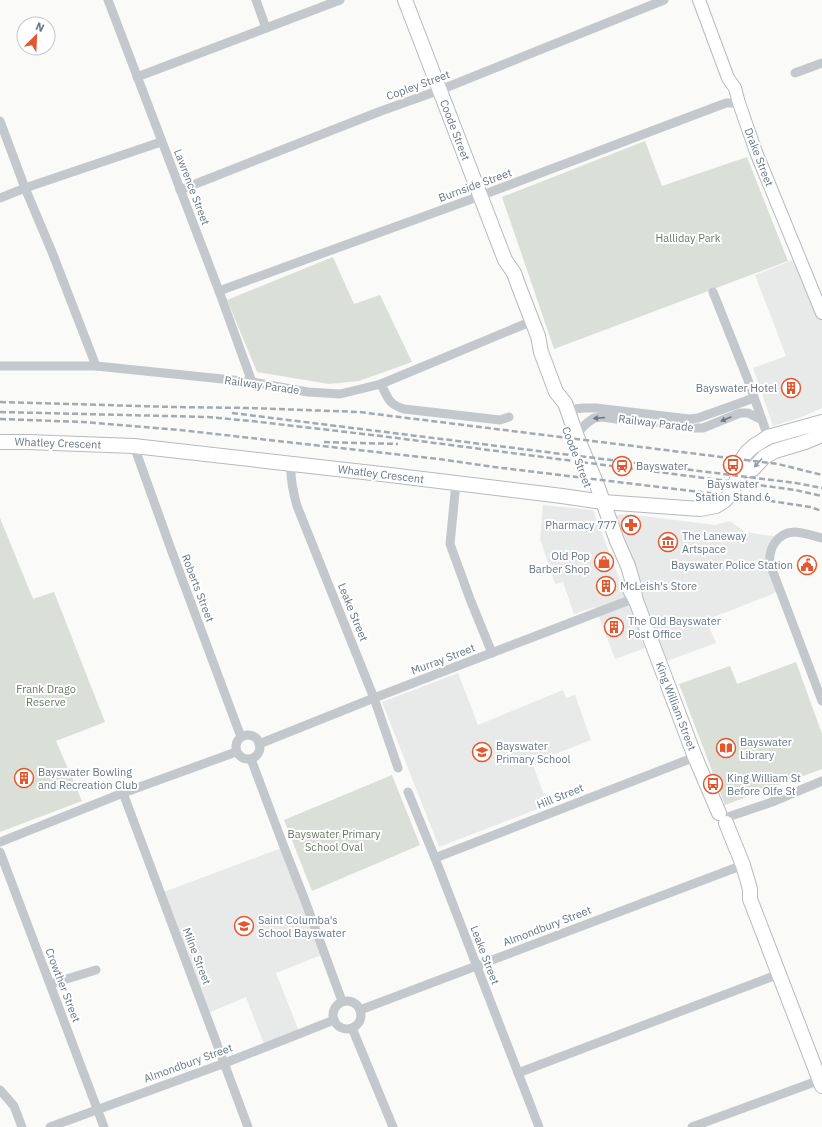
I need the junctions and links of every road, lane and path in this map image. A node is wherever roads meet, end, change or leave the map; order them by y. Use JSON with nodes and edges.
{"nodes":[{"id":1,"x":108,"y":0,"type":"edge"},
{"id":2,"x":256,"y":0,"type":"edge"},
{"id":3,"x":340,"y":0,"type":"edge"},
{"id":4,"x":405,"y":0,"type":"edge"},
{"id":5,"x":664,"y":0,"type":"edge"},
{"id":6,"x":699,"y":0,"type":"edge"},
{"id":7,"x":266,"y":28,"type":"junction"},
{"id":8,"x":822,"y":63,"type":"edge"},
{"id":9,"x":794,"y":73,"type":"dead end"},
{"id":10,"x":137,"y":77,"type":"junction"},
{"id":11,"x":440,"y":90,"type":"junction"},
{"id":12,"x":739,"y":103,"type":"junction"},
{"id":13,"x":0,"y":121,"type":"edge"},
{"id":14,"x":161,"y":142,"type":"junction"},
{"id":15,"x":25,"y":188,"type":"junction"},
{"id":16,"x":180,"y":190,"type":"junction"},
{"id":17,"x":480,"y":196,"type":"junction"},
{"id":18,"x":0,"y":198,"type":"edge"},
{"id":19,"x":505,"y":260,"type":"junction"},
{"id":20,"x":219,"y":291,"type":"junction"},
{"id":21,"x":713,"y":292,"type":"dead end"},
{"id":22,"x":822,"y":313,"type":"edge"},
{"id":23,"x":525,"y":324,"type":"junction"},
{"id":24,"x":541,"y":352,"type":"junction"},
{"id":25,"x":0,"y":366,"type":"edge"},
{"id":26,"x":96,"y":366,"type":"junction"},
{"id":27,"x":252,"y":382,"type":"junction"},
{"id":28,"x":381,"y":384,"type":"junction"},
{"id":29,"x":556,"y":392,"type":"junction"},
{"id":30,"x":754,"y":398,"type":"junction"},
{"id":31,"x":567,"y":410,"type":"junction"},
{"id":32,"x":509,"y":417,"type":"dead end"},
{"id":33,"x":762,"y":420,"type":"junction"},
{"id":34,"x":822,"y":422,"type":"edge"},
{"id":35,"x":576,"y":434,"type":"junction"},
{"id":36,"x":822,"y":435,"type":"edge"},
{"id":37,"x":768,"y":437,"type":"junction"},
{"id":38,"x":808,"y":440,"type":"junction"},
{"id":39,"x":0,"y":442,"type":"edge"},
{"id":40,"x":134,"y":446,"type":"junction"},
{"id":41,"x":291,"y":464,"type":"junction"},
{"id":42,"x":740,"y":471,"type":"junction"},
{"id":43,"x":456,"y":483,"type":"junction"},
{"id":44,"x":598,"y":501,"type":"junction"},
{"id":45,"x":602,"y":521,"type":"joint"},
{"id":46,"x":822,"y":538,"type":"edge"},
{"id":47,"x":635,"y":598,"type":"junction"},
{"id":48,"x":492,"y":653,"type":"junction"},
{"id":49,"x":374,"y":698,"type":"junction"},
{"id":50,"x":822,"y":701,"type":"edge"},
{"id":51,"x":241,"y":737,"type":"junction"},
{"id":52,"x":259,"y":744,"type":"junction"},
{"id":53,"x":236,"y":752,"type":"junction"},
{"id":54,"x":695,"y":756,"type":"junction"},
{"id":55,"x":251,"y":759,"type":"junction"},
{"id":56,"x":398,"y":768,"type":"dead end"},
{"id":57,"x":822,"y":781,"type":"edge"},
{"id":58,"x":408,"y":792,"type":"dead end"},
{"id":59,"x":123,"y":793,"type":"junction"},
{"id":60,"x":722,"y":819,"type":"junction"},
{"id":61,"x":0,"y":842,"type":"edge"},
{"id":62,"x":0,"y":852,"type":"edge"},
{"id":63,"x":435,"y":858,"type":"junction"},
{"id":64,"x":738,"y":867,"type":"junction"},
{"id":65,"x":476,"y":965,"type":"junction"},
{"id":66,"x":96,"y":970,"type":"dead end"},
{"id":67,"x":779,"y":974,"type":"junction"},
{"id":68,"x":50,"y":984,"type":"junction"},
{"id":69,"x":342,"y":1001,"type":"junction"},
{"id":70,"x":360,"y":1010,"type":"junction"},
{"id":71,"x":334,"y":1020,"type":"junction"},
{"id":72,"x":352,"y":1028,"type":"junction"},
{"id":73,"x":225,"y":1063,"type":"junction"},
{"id":74,"x":518,"y":1073,"type":"junction"},
{"id":75,"x":821,"y":1083,"type":"edge"},
{"id":76,"x":0,"y":1090,"type":"edge"},
{"id":77,"x":97,"y":1110,"type":"junction"},
{"id":78,"x":22,"y":1127,"type":"edge"},
{"id":79,"x":50,"y":1127,"type":"edge"},
{"id":80,"x":104,"y":1127,"type":"edge"},
{"id":81,"x":248,"y":1127,"type":"edge"},
{"id":82,"x":393,"y":1127,"type":"edge"},
{"id":83,"x":539,"y":1127,"type":"edge"},
{"id":84,"x":692,"y":1127,"type":"edge"}],
"edges":[{"from":1,"to":10,"type":"street","name":"Lawrence Street"},
{"from":2,"to":7,"type":"street"},
{"from":3,"to":7,"type":"street"},
{"from":4,"to":11,"type":"main road","name":"Coode Street"},
{"from":5,"to":11,"type":"street","name":"Copley Street"},
{"from":6,"to":12,"type":"street","name":"Drake Street"},
{"from":7,"to":10,"type":"street"},
{"from":8,"to":9,"type":"street"},
{"from":10,"to":14,"type":"street","name":"Lawrence Street"},
{"from":11,"to":16,"type":"street","name":"Copley Street"},
{"from":11,"to":17,"type":"main road","name":"Coode Street"},
{"from":12,"to":17,"type":"street","name":"Burnside Street"},
{"from":12,"to":22,"type":"street","name":"Drake Street"},
{"from":13,"to":15,"type":"street"},
{"from":14,"to":15,"type":"street"},
{"from":14,"to":16,"type":"street","name":"Lawrence Street"},
{"from":15,"to":18,"type":"street"},
{"from":15,"to":26,"type":"street"},
{"from":16,"to":20,"type":"street","name":"Lawrence Street"},
{"from":17,"to":19,"type":"main road","name":"Coode Street"},
{"from":17,"to":20,"type":"street","name":"Burnside Street"},
{"from":19,"to":23,"type":"main road","name":"Coode Street"},
{"from":19,"to":24,"type":"main road","name":"Coode Street"},
{"from":20,"to":27,"type":"street","name":"Lawrence Street"},
{"from":21,"to":30,"type":"street"},
{"from":23,"to":24,"type":"main road","name":"Coode Street"},
{"from":23,"to":28,"type":"street","name":"Railway Parade"},
{"from":24,"to":29,"type":"main road","name":"Coode Street"},
{"from":25,"to":26,"type":"street","name":"Railway Parade"},
{"from":26,"to":27,"type":"street","name":"Railway Parade"},
{"from":27,"to":28,"type":"street","name":"Railway Parade"},
{"from":28,"to":32,"type":"street"},
{"from":29,"to":31,"type":"main road","name":"Coode Street"},
{"from":29,"to":44,"type":"main road","name":"Coode Street"},
{"from":30,"to":31,"type":"street","name":"Railway Parade"},
{"from":30,"to":33,"type":"street"},
{"from":31,"to":35,"type":"main road","name":"Coode Street"},
{"from":33,"to":35,"type":"street","name":"Railway Parade","one_way":true},
{"from":33,"to":37,"type":"street"},
{"from":34,"to":37,"type":"main road"},
{"from":35,"to":44,"type":"main road","name":"Coode Street"},
{"from":36,"to":38,"type":"main road"},
{"from":37,"to":38,"type":"street"},
{"from":37,"to":42,"type":"main road","name":"Whatley Crescent"},
{"from":38,"to":42,"type":"main road","one_way":true},
{"from":39,"to":40,"type":"main road","name":"Whatley Crescent"},
{"from":40,"to":41,"type":"main road","name":"Whatley Crescent"},
{"from":40,"to":51,"type":"street","name":"Roberts Street"},
{"from":41,"to":43,"type":"main road","name":"Whatley Crescent"},
{"from":41,"to":49,"type":"street","name":"Leake Street"},
{"from":42,"to":44,"type":"main road","name":"Whatley Crescent"},
{"from":43,"to":44,"type":"main road","name":"Whatley Crescent"},
{"from":43,"to":48,"type":"street"},
{"from":44,"to":45,"type":"main road","name":"Coode Street"},
{"from":44,"to":47,"type":"main road","name":"King William Street"},
{"from":45,"to":47,"type":"main road","name":"King William Street"},
{"from":46,"to":50,"type":"street"},
{"from":47,"to":48,"type":"street","name":"Murray Street"},
{"from":47,"to":54,"type":"main road","name":"King William Street"},
{"from":48,"to":49,"type":"street","name":"Murray Street"},
{"from":49,"to":52,"type":"street","name":"Murray Street"},
{"from":49,"to":56,"type":"street","name":"Leake Street"},
{"from":51,"to":52,"type":"street"},
{"from":51,"to":53,"type":"street"},
{"from":52,"to":55,"type":"street"},
{"from":53,"to":55,"type":"street"},
{"from":53,"to":59,"type":"street"},
{"from":54,"to":60,"type":"main road","name":"King William Street"},
{"from":54,"to":63,"type":"street","name":"Hill Street"},
{"from":55,"to":69,"type":"street"},
{"from":57,"to":60,"type":"street"},
{"from":58,"to":63,"type":"street","name":"Leake Street"},
{"from":59,"to":61,"type":"street"},
{"from":59,"to":73,"type":"street","name":"Milne Street"},
{"from":60,"to":64,"type":"main road","name":"King William Street"},
{"from":62,"to":68,"type":"street","name":"Crowther Street"},
{"from":63,"to":65,"type":"street","name":"Leake Street"},
{"from":64,"to":65,"type":"street","name":"Almondbury Street"},
{"from":64,"to":67,"type":"main road","name":"King William Street"},
{"from":65,"to":70,"type":"street","name":"Almondbury Street"},
{"from":65,"to":74,"type":"street","name":"Leake Street"},
{"from":66,"to":68,"type":"street"},
{"from":67,"to":74,"type":"street"},
{"from":67,"to":75,"type":"main road","name":"King William Street"},
{"from":68,"to":77,"type":"street","name":"Crowther Street"},
{"from":69,"to":70,"type":"street"},
{"from":69,"to":71,"type":"street"},
{"from":70,"to":72,"type":"street"},
{"from":71,"to":72,"type":"street"},
{"from":71,"to":73,"type":"street","name":"Almondbury Street"},
{"from":72,"to":82,"type":"street"},
{"from":73,"to":77,"type":"street","name":"Almondbury Street"},
{"from":73,"to":81,"type":"street","name":"Milne Street"},
{"from":74,"to":83,"type":"street","name":"Leake Street"},
{"from":75,"to":84,"type":"street"},
{"from":76,"to":78,"type":"street"},
{"from":77,"to":79,"type":"street","name":"Almondbury Street"},
{"from":77,"to":80,"type":"street","name":"Crowther Street"}]}
